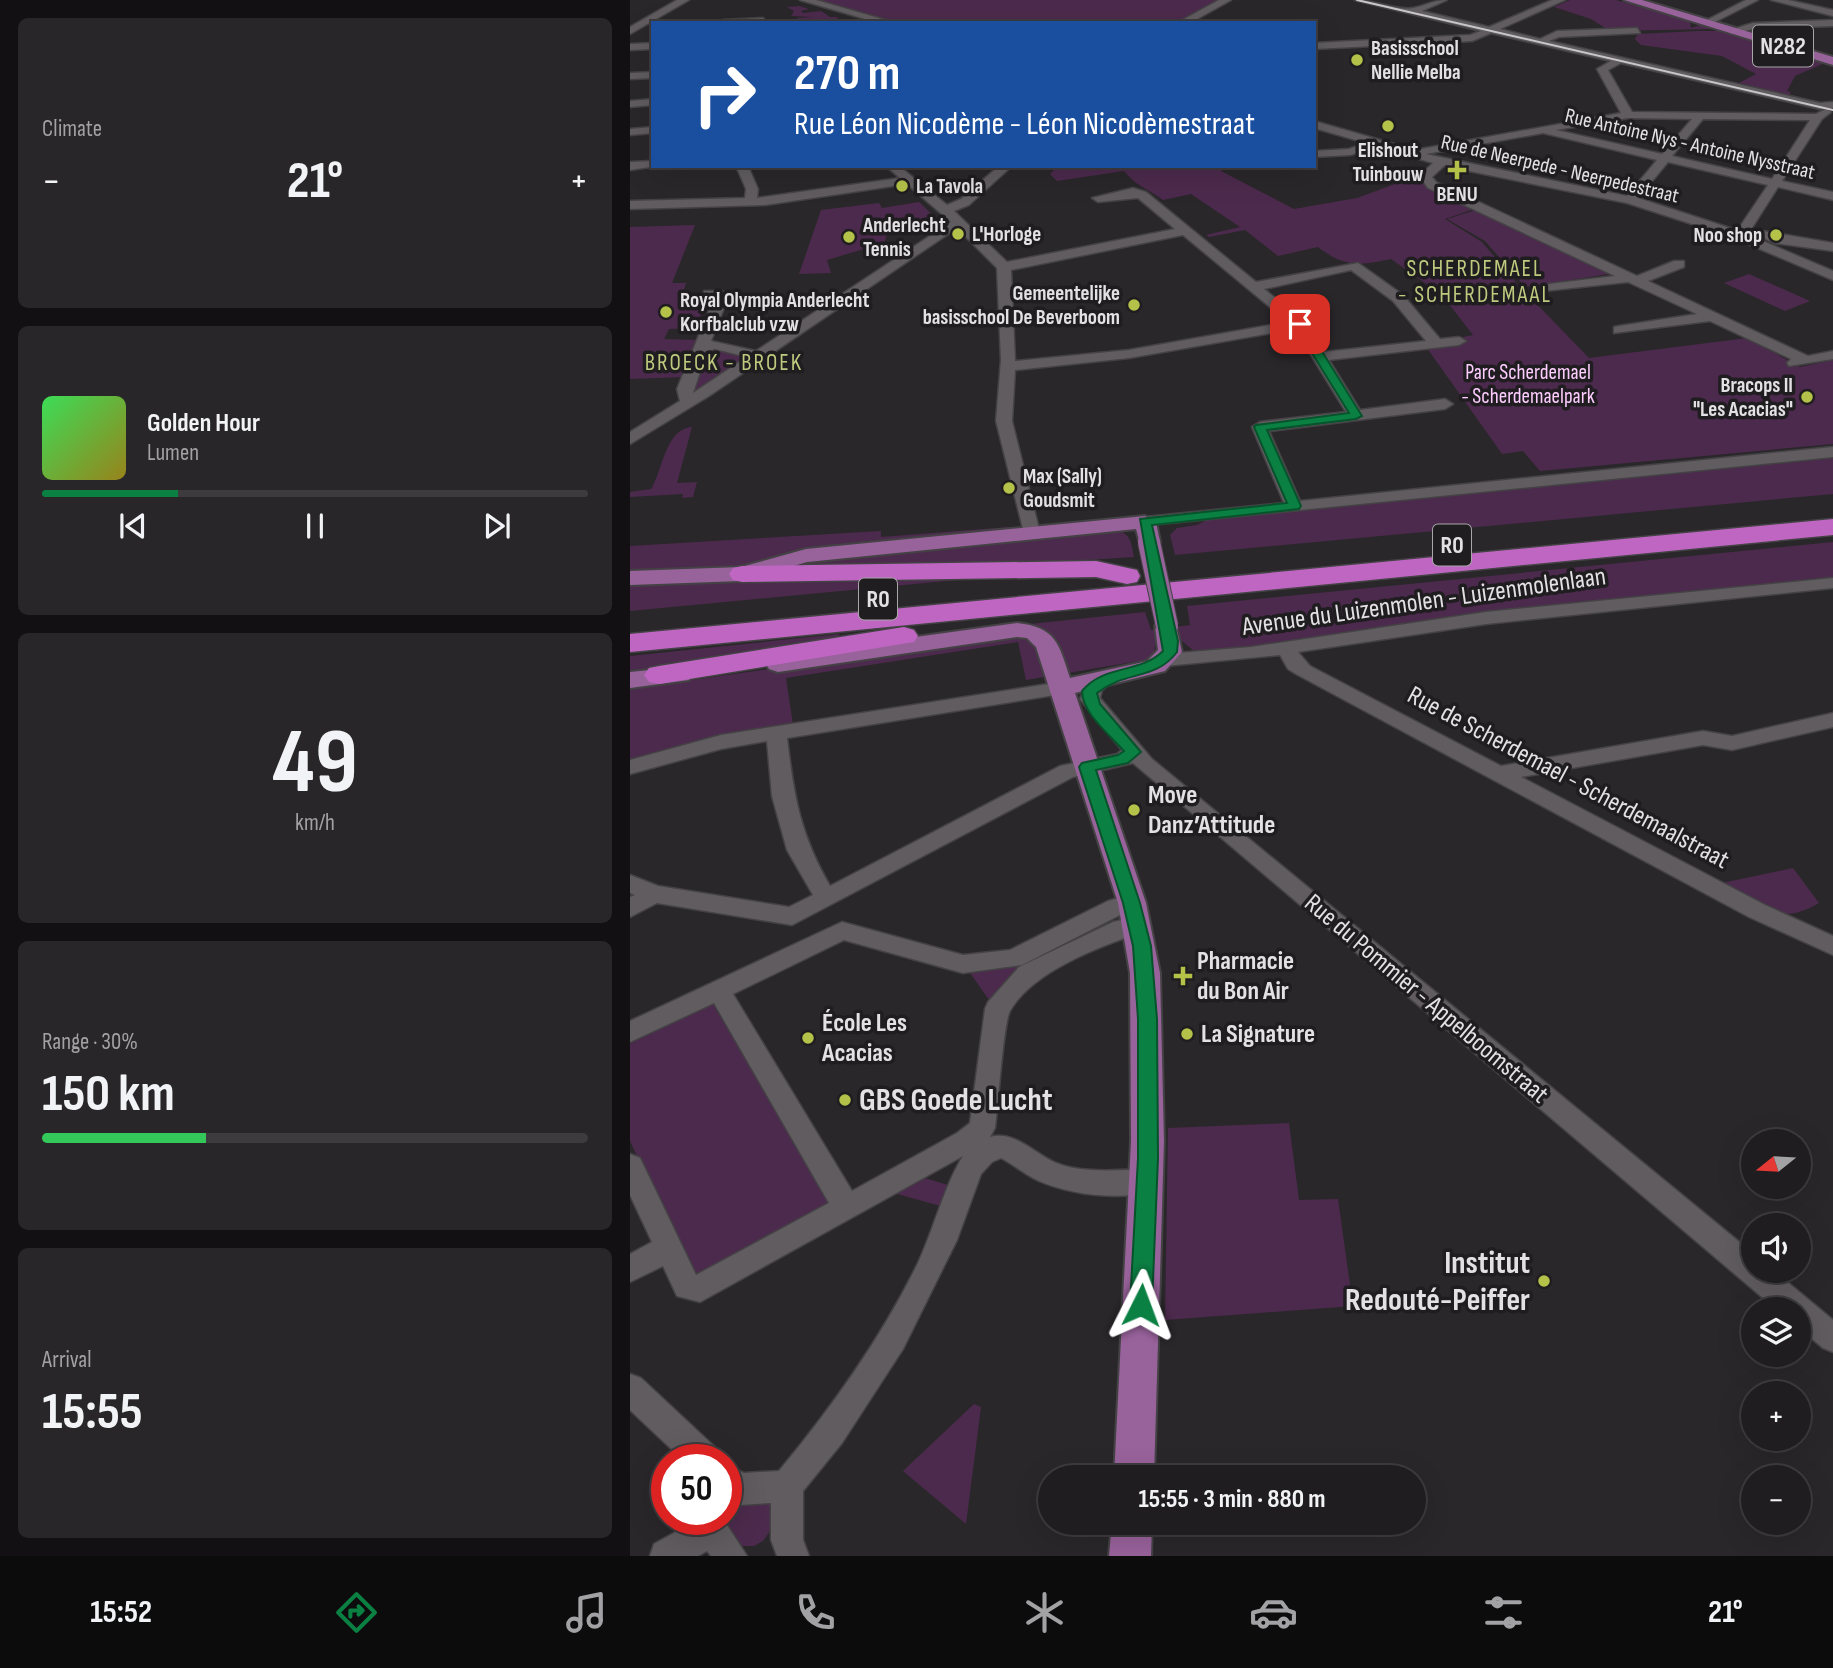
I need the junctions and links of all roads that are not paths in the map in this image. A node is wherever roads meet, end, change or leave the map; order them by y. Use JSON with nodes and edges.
{"nodes":[{"id":1,"x":684,"y":0,"type":"edge"},
{"id":2,"x":805,"y":0,"type":"edge"},
{"id":3,"x":1226,"y":0,"type":"edge"},
{"id":4,"x":1360,"y":0,"type":"edge"},
{"id":5,"x":1441,"y":0,"type":"edge"},
{"id":6,"x":1560,"y":0,"type":"edge"},
{"id":7,"x":1630,"y":0,"type":"edge"},
{"id":8,"x":1648,"y":0,"type":"edge"},
{"id":9,"x":1753,"y":0,"type":"edge"},
{"id":10,"x":1776,"y":0,"type":"edge"},
{"id":11,"x":1532,"y":2,"type":"dead end"},
{"id":12,"x":1548,"y":5,"type":"junction"},
{"id":13,"x":1412,"y":12,"type":"junction"},
{"id":14,"x":1833,"y":13,"type":"edge"},
{"id":15,"x":869,"y":17,"type":"junction"},
{"id":16,"x":764,"y":18,"type":"edge"},
{"id":17,"x":739,"y":21,"type":"edge"},
{"id":18,"x":857,"y":21,"type":"edge"},
{"id":19,"x":884,"y":21,"type":"edge"},
{"id":20,"x":1186,"y":21,"type":"edge"},
{"id":21,"x":1709,"y":21,"type":"junction"},
{"id":22,"x":1833,"y":23,"type":"edge"},
{"id":23,"x":651,"y":26,"type":"edge"},
{"id":24,"x":633,"y":29,"type":"edge"},
{"id":25,"x":1738,"y":30,"type":"junction"},
{"id":26,"x":1493,"y":31,"type":"junction"},
{"id":27,"x":1637,"y":31,"type":"dead end"},
{"id":28,"x":1540,"y":42,"type":"junction"},
{"id":29,"x":651,"y":46,"type":"edge"},
{"id":30,"x":1316,"y":46,"type":"edge"},
{"id":31,"x":630,"y":47,"type":"edge"},
{"id":32,"x":1833,"y":55,"type":"edge"},
{"id":33,"x":1620,"y":60,"type":"junction"},
{"id":34,"x":1833,"y":61,"type":"edge"},
{"id":35,"x":630,"y":78,"type":"edge"},
{"id":36,"x":651,"y":78,"type":"edge"},
{"id":37,"x":651,"y":102,"type":"edge"},
{"id":38,"x":630,"y":104,"type":"edge"},
{"id":39,"x":1828,"y":109,"type":"edge"},
{"id":40,"x":1628,"y":115,"type":"junction"},
{"id":41,"x":1700,"y":116,"type":"junction"},
{"id":42,"x":1316,"y":125,"type":"edge"},
{"id":43,"x":651,"y":130,"type":"edge"},
{"id":44,"x":1538,"y":130,"type":"junction"},
{"id":45,"x":630,"y":132,"type":"edge"},
{"id":46,"x":1378,"y":143,"type":"junction"},
{"id":47,"x":1316,"y":154,"type":"edge"},
{"id":48,"x":1416,"y":154,"type":"junction"},
{"id":49,"x":1666,"y":159,"type":"junction"},
{"id":50,"x":1442,"y":162,"type":"junction"},
{"id":51,"x":651,"y":164,"type":"edge"},
{"id":52,"x":630,"y":166,"type":"edge"},
{"id":53,"x":743,"y":168,"type":"edge"},
{"id":54,"x":895,"y":168,"type":"edge"},
{"id":55,"x":1004,"y":168,"type":"edge"},
{"id":56,"x":911,"y":180,"type":"junction"},
{"id":57,"x":1776,"y":183,"type":"junction"},
{"id":58,"x":1833,"y":195,"type":"edge"},
{"id":59,"x":1098,"y":198,"type":"dead end"},
{"id":60,"x":1630,"y":200,"type":"junction"},
{"id":61,"x":750,"y":202,"type":"junction"},
{"id":62,"x":630,"y":205,"type":"edge"},
{"id":63,"x":946,"y":211,"type":"junction"},
{"id":64,"x":960,"y":224,"type":"junction"},
{"id":65,"x":1188,"y":230,"type":"junction"},
{"id":66,"x":1740,"y":231,"type":"junction"},
{"id":67,"x":1833,"y":247,"type":"edge"},
{"id":68,"x":1679,"y":264,"type":"dead end"},
{"id":69,"x":1004,"y":267,"type":"junction"},
{"id":70,"x":1833,"y":276,"type":"edge"},
{"id":71,"x":1634,"y":279,"type":"junction"},
{"id":72,"x":1257,"y":286,"type":"junction"},
{"id":73,"x":1549,"y":288,"type":"dead end"},
{"id":74,"x":709,"y":294,"type":"dead end"},
{"id":75,"x":1715,"y":317,"type":"junction"},
{"id":76,"x":1300,"y":324,"type":"junction"},
{"id":77,"x":1619,"y":330,"type":"dead end"},
{"id":78,"x":1459,"y":341,"type":"dead end"},
{"id":79,"x":1436,"y":344,"type":"junction"},
{"id":80,"x":705,"y":345,"type":"junction"},
{"id":81,"x":1833,"y":355,"type":"edge"},
{"id":82,"x":759,"y":356,"type":"junction"},
{"id":83,"x":1321,"y":357,"type":"junction"},
{"id":84,"x":1807,"y":361,"type":"junction"},
{"id":85,"x":1783,"y":365,"type":"dead end"},
{"id":86,"x":1008,"y":366,"type":"junction"},
{"id":87,"x":688,"y":402,"type":"junction"},
{"id":88,"x":1445,"y":404,"type":"dead end"},
{"id":89,"x":1356,"y":416,"type":"junction"},
{"id":90,"x":630,"y":439,"type":"edge"},
{"id":91,"x":1833,"y":452,"type":"edge"},
{"id":92,"x":1294,"y":506,"type":"junction"},
{"id":93,"x":1833,"y":508,"type":"edge"},
{"id":94,"x":1833,"y":527,"type":"edge"},
{"id":95,"x":1147,"y":532,"type":"junction"},
{"id":96,"x":1031,"y":533,"type":"junction"},
{"id":97,"x":742,"y":573,"type":"junction"},
{"id":98,"x":1127,"y":576,"type":"junction"},
{"id":99,"x":630,"y":578,"type":"edge"},
{"id":100,"x":1248,"y":583,"type":"junction"},
{"id":101,"x":1833,"y":583,"type":"edge"},
{"id":102,"x":630,"y":623,"type":"edge"},
{"id":103,"x":630,"y":643,"type":"edge"},
{"id":104,"x":1286,"y":648,"type":"junction"},
{"id":105,"x":1165,"y":660,"type":"junction"},
{"id":106,"x":660,"y":675,"type":"junction"},
{"id":107,"x":1108,"y":677,"type":"junction"},
{"id":108,"x":630,"y":680,"type":"edge"},
{"id":109,"x":1061,"y":688,"type":"junction"},
{"id":110,"x":1833,"y":720,"type":"edge"},
{"id":111,"x":776,"y":733,"type":"junction"},
{"id":112,"x":1133,"y":752,"type":"junction"},
{"id":113,"x":630,"y":767,"type":"edge"},
{"id":114,"x":1087,"y":767,"type":"junction"},
{"id":115,"x":1501,"y":773,"type":"junction"},
{"id":116,"x":630,"y":883,"type":"edge"},
{"id":117,"x":654,"y":894,"type":"junction"},
{"id":118,"x":826,"y":898,"type":"junction"},
{"id":119,"x":630,"y":908,"type":"edge"},
{"id":120,"x":1135,"y":914,"type":"junction"},
{"id":121,"x":1833,"y":946,"type":"edge"},
{"id":122,"x":719,"y":991,"type":"junction"},
{"id":123,"x":630,"y":1032,"type":"edge"},
{"id":124,"x":630,"y":1166,"type":"edge"},
{"id":125,"x":1147,"y":1181,"type":"junction"},
{"id":126,"x":846,"y":1206,"type":"junction"},
{"id":127,"x":668,"y":1248,"type":"junction"},
{"id":128,"x":630,"y":1269,"type":"edge"},
{"id":129,"x":1782,"y":1297,"type":"edge"},
{"id":130,"x":1811,"y":1320,"type":"edge"},
{"id":131,"x":1833,"y":1338,"type":"edge"},
{"id":132,"x":630,"y":1389,"type":"edge"},
{"id":133,"x":689,"y":1444,"type":"edge"},
{"id":134,"x":1135,"y":1465,"type":"edge"},
{"id":135,"x":790,"y":1482,"type":"junction"},
{"id":136,"x":742,"y":1489,"type":"edge"},
{"id":137,"x":1131,"y":1535,"type":"edge"},
{"id":138,"x":666,"y":1556,"type":"edge"},
{"id":139,"x":731,"y":1556,"type":"edge"},
{"id":140,"x":793,"y":1556,"type":"edge"},
{"id":141,"x":1130,"y":1556,"type":"edge"}],
"edges":[{"from":1,"to":24,"type":"street"},
{"from":2,"to":15,"type":"street"},
{"from":3,"to":20,"type":"street"},
{"from":4,"to":13,"type":"street"},
{"from":5,"to":13,"type":"street"},
{"from":6,"to":12,"type":"street"},
{"from":7,"to":21,"type":"main road","number":"N282"},
{"from":8,"to":21,"type":"main road","number":"N282"},
{"from":9,"to":21,"type":"street"},
{"from":10,"to":14,"type":"street"},
{"from":11,"to":12,"type":"street"},
{"from":12,"to":26,"type":"street"},
{"from":13,"to":26,"type":"street"},
{"from":15,"to":18,"type":"street"},
{"from":15,"to":19,"type":"street"},
{"from":16,"to":17,"type":"street"},
{"from":21,"to":25,"type":"main road","number":"N282"},
{"from":22,"to":25,"type":"street"},
{"from":23,"to":24,"type":"street"},
{"from":25,"to":32,"type":"main road","number":"N282"},
{"from":25,"to":34,"type":"main road","number":"N282"},
{"from":26,"to":28,"type":"street"},
{"from":26,"to":30,"type":"street"},
{"from":27,"to":28,"type":"street"},
{"from":28,"to":33,"type":"street"},
{"from":29,"to":31,"type":"street"},
{"from":33,"to":39,"type":"street"},
{"from":33,"to":40,"type":"street"},
{"from":35,"to":36,"type":"street"},
{"from":37,"to":38,"type":"street"},
{"from":39,"to":41,"type":"street"},
{"from":39,"to":57,"type":"street"},
{"from":40,"to":41,"type":"street"},
{"from":40,"to":44,"type":"street"},
{"from":41,"to":49,"type":"street"},
{"from":42,"to":46,"type":"street","name":"Rue de Neerpede - Neerpedestraat"},
{"from":43,"to":45,"type":"street"},
{"from":44,"to":48,"type":"street"},
{"from":44,"to":49,"type":"street","name":"Rue Antoine Nys - Antoine Nysstraat"},
{"from":46,"to":47,"type":"street"},
{"from":46,"to":48,"type":"street","name":"Rue de Neerpede - Neerpedestraat"},
{"from":48,"to":50,"type":"street","name":"Rue de Neerpede - Neerpedestraat"},
{"from":49,"to":57,"type":"street","name":"Rue Antoine Nys - Antoine Nysstraat"},
{"from":49,"to":60,"type":"street"},
{"from":50,"to":60,"type":"street","name":"Rue de Neerpede - Neerpedestraat"},
{"from":50,"to":71,"type":"street"},
{"from":51,"to":52,"type":"street"},
{"from":53,"to":61,"type":"street"},
{"from":54,"to":56,"type":"street"},
{"from":55,"to":63,"type":"street"},
{"from":56,"to":61,"type":"street"},
{"from":56,"to":63,"type":"street"},
{"from":57,"to":58,"type":"street","name":"Rue Antoine Nys - Antoine Nysstraat"},
{"from":57,"to":66,"type":"street"},
{"from":59,"to":65,"type":"street"},
{"from":60,"to":66,"type":"street","name":"Rue de Neerpede - Neerpedestraat"},
{"from":61,"to":62,"type":"street"},
{"from":63,"to":64,"type":"street"},
{"from":64,"to":69,"type":"street"},
{"from":64,"to":82,"type":"street"},
{"from":65,"to":69,"type":"street"},
{"from":65,"to":72,"type":"street"},
{"from":66,"to":67,"type":"street"},
{"from":66,"to":70,"type":"street","name":"Rue de Neerpede - Neerpedestraat"},
{"from":68,"to":71,"type":"street"},
{"from":69,"to":86,"type":"street"},
{"from":71,"to":73,"type":"street"},
{"from":71,"to":75,"type":"street"},
{"from":72,"to":76,"type":"street"},
{"from":72,"to":79,"type":"street"},
{"from":74,"to":80,"type":"street"},
{"from":75,"to":77,"type":"street"},
{"from":75,"to":84,"type":"street"},
{"from":76,"to":83,"type":"street"},
{"from":76,"to":86,"type":"street"},
{"from":78,"to":79,"type":"street"},
{"from":79,"to":83,"type":"street"},
{"from":80,"to":82,"type":"street"},
{"from":80,"to":87,"type":"street"},
{"from":81,"to":84,"type":"street"},
{"from":82,"to":87,"type":"street"},
{"from":83,"to":89,"type":"street"},
{"from":84,"to":85,"type":"street"},
{"from":86,"to":96,"type":"street"},
{"from":87,"to":90,"type":"street"},
{"from":88,"to":89,"type":"street"},
{"from":89,"to":92,"type":"street"},
{"from":91,"to":92,"type":"street"},
{"from":92,"to":95,"type":"street"},
{"from":93,"to":98,"type":"highway","number":"R0"},
{"from":94,"to":100,"type":"highway","number":"R0"},
{"from":95,"to":96,"type":"main road"},
{"from":95,"to":105,"type":"main road","bridge":true},
{"from":96,"to":97,"type":"main road"},
{"from":97,"to":98,"type":"highway"},
{"from":97,"to":99,"type":"main road"},
{"from":98,"to":102,"type":"highway","number":"R0"},
{"from":100,"to":103,"type":"highway","number":"R0"},
{"from":100,"to":106,"type":"highway"},
{"from":101,"to":104,"type":"street","name":"Avenue du Luizenmolen - Luizenmolenlaan"},
{"from":104,"to":105,"type":"street","name":"Avenue du Luizenmolen - Luizenmolenlaan"},
{"from":104,"to":115,"type":"street","name":"Rue de Scherdemael - Scherdemaalstraat"},
{"from":105,"to":107,"type":"main road"},
{"from":106,"to":108,"type":"main road"},
{"from":106,"to":109,"type":"main road"},
{"from":107,"to":109,"type":"main road"},
{"from":107,"to":112,"type":"street","name":"Rue du Pommier - Appelboomstraat"},
{"from":109,"to":111,"type":"street"},
{"from":109,"to":114,"type":"main road"},
{"from":110,"to":115,"type":"street"},
{"from":111,"to":113,"type":"street"},
{"from":111,"to":118,"type":"street"},
{"from":112,"to":114,"type":"street"},
{"from":112,"to":129,"type":"street","name":"Rue du Pommier - Appelboomstraat"},
{"from":114,"to":118,"type":"street"},
{"from":114,"to":120,"type":"main road"},
{"from":115,"to":121,"type":"street","name":"Rue de Scherdemael - Scherdemaalstraat"},
{"from":116,"to":117,"type":"street"},
{"from":117,"to":118,"type":"street"},
{"from":117,"to":119,"type":"street"},
{"from":120,"to":122,"type":"street"},
{"from":120,"to":125,"type":"main road"},
{"from":120,"to":126,"type":"street"},
{"from":122,"to":123,"type":"street"},
{"from":122,"to":126,"type":"street"},
{"from":124,"to":127,"type":"street"},
{"from":125,"to":134,"type":"main road"},
{"from":125,"to":135,"type":"street"},
{"from":126,"to":127,"type":"street"},
{"from":127,"to":128,"type":"street"},
{"from":130,"to":131,"type":"street","name":"Rue du Pommier - Appelboomstraat"},
{"from":132,"to":133,"type":"street"},
{"from":135,"to":136,"type":"street"},
{"from":135,"to":140,"type":"street"},
{"from":137,"to":141,"type":"main road"},
{"from":138,"to":139,"type":"street"}]}
